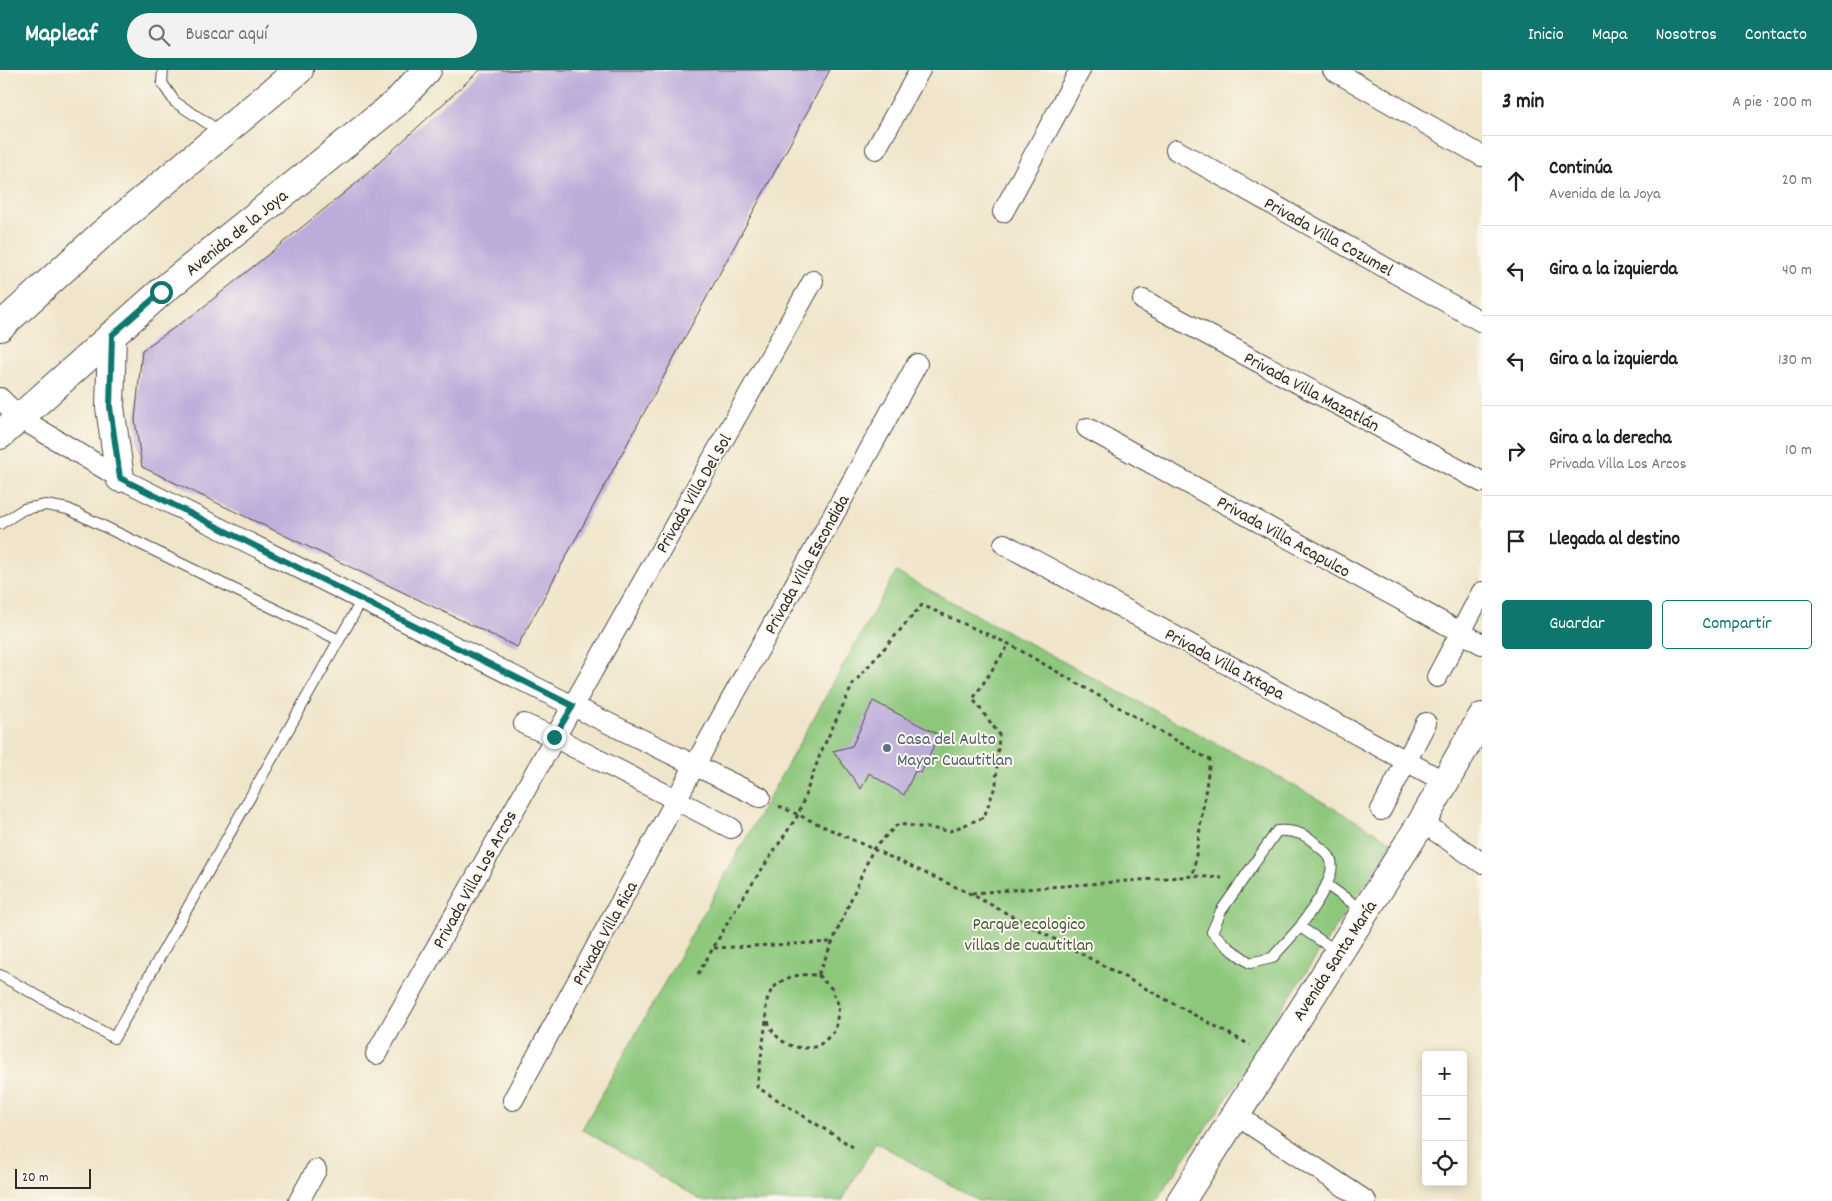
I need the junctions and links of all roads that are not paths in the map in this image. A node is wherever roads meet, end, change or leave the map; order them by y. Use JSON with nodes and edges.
{"nodes":[{"id":1,"x":164,"y":70,"type":"edge"},
{"id":2,"x":299,"y":70,"type":"edge"},
{"id":3,"x":427,"y":70,"type":"edge"},
{"id":4,"x":920,"y":70,"type":"edge"},
{"id":5,"x":1080,"y":70,"type":"edge"},
{"id":6,"x":1333,"y":70,"type":"edge"},
{"id":7,"x":223,"y":133,"type":"junction"},
{"id":8,"x":876,"y":149,"type":"dead end"},
{"id":9,"x":1176,"y":150,"type":"dead end"},
{"id":10,"x":1482,"y":156,"type":"edge"},
{"id":11,"x":1003,"y":212,"type":"dead end"},
{"id":12,"x":813,"y":281,"type":"dead end"},
{"id":13,"x":1143,"y":300,"type":"dead end"},
{"id":14,"x":1482,"y":322,"type":"edge"},
{"id":15,"x":0,"y":327,"type":"edge"},
{"id":16,"x":112,"y":335,"type":"junction"},
{"id":17,"x":917,"y":364,"type":"dead end"},
{"id":18,"x":0,"y":398,"type":"edge"},
{"id":19,"x":10,"y":426,"type":"edge"},
{"id":20,"x":1087,"y":428,"type":"dead end"},
{"id":21,"x":120,"y":478,"type":"junction"},
{"id":22,"x":1482,"y":482,"type":"edge"},
{"id":23,"x":0,"y":524,"type":"edge"},
{"id":24,"x":1004,"y":544,"type":"dead end"},
{"id":25,"x":1482,"y":592,"type":"edge"},
{"id":26,"x":362,"y":600,"type":"junction"},
{"id":27,"x":1461,"y":632,"type":"junction"},
{"id":28,"x":339,"y":640,"type":"junction"},
{"id":29,"x":1482,"y":644,"type":"edge"},
{"id":30,"x":1437,"y":677,"type":"dead end"},
{"id":31,"x":573,"y":706,"type":"junction"},
{"id":32,"x":1482,"y":717,"type":"edge"},
{"id":33,"x":1426,"y":723,"type":"dead end"},
{"id":34,"x":524,"y":724,"type":"dead end"},
{"id":35,"x":554,"y":737,"type":"junction"},
{"id":36,"x":1407,"y":761,"type":"junction"},
{"id":37,"x":695,"y":765,"type":"junction"},
{"id":38,"x":1445,"y":782,"type":"junction"},
{"id":39,"x":760,"y":797,"type":"road end"},
{"id":40,"x":676,"y":800,"type":"junction"},
{"id":41,"x":1381,"y":810,"type":"dead end"},
{"id":42,"x":1422,"y":822,"type":"junction"},
{"id":43,"x":731,"y":828,"type":"dead end"},
{"id":44,"x":1482,"y":863,"type":"edge"},
{"id":45,"x":1327,"y":885,"type":"junction"},
{"id":46,"x":1365,"y":912,"type":"junction"},
{"id":47,"x":1300,"y":927,"type":"junction"},
{"id":48,"x":1339,"y":952,"type":"junction"},
{"id":49,"x":0,"y":975,"type":"edge"},
{"id":50,"x":376,"y":1054,"type":"dead end"},
{"id":51,"x":513,"y":1100,"type":"dead end"},
{"id":52,"x":1236,"y":1115,"type":"junction"},
{"id":53,"x":316,"y":1170,"type":"dead end"},
{"id":54,"x":299,"y":1201,"type":"edge"},
{"id":55,"x":1180,"y":1201,"type":"edge"},
{"id":56,"x":1366,"y":1201,"type":"edge"}],
"edges":[{"from":1,"to":7,"type":"lane"},
{"from":2,"to":7,"type":"main road"},
{"from":3,"to":16,"type":"main road","name":"Avenida de la Joya"},
{"from":4,"to":8,"type":"street"},
{"from":5,"to":11,"type":"street"},
{"from":6,"to":10,"type":"street"},
{"from":7,"to":15,"type":"main road"},
{"from":9,"to":14,"type":"street","name":"Privada Villa Cozumel"},
{"from":12,"to":31,"type":"street","name":"Privada Villa Del Sol"},
{"from":13,"to":22,"type":"street","name":"Privada Villa Mazatlán"},
{"from":16,"to":19,"type":"main road","name":"Avenida de la Joya"},
{"from":16,"to":21,"type":"main road"},
{"from":17,"to":37,"type":"street","name":"Privada Villa Escondida"},
{"from":18,"to":19,"type":"street"},
{"from":19,"to":21,"type":"street"},
{"from":20,"to":27,"type":"street","name":"Privada Villa Acapulco"},
{"from":21,"to":26,"type":"street"},
{"from":23,"to":28,"type":"lane"},
{"from":24,"to":36,"type":"street","name":"Privada Villa Ixtapa"},
{"from":25,"to":27,"type":"street"},
{"from":26,"to":28,"type":"lane"},
{"from":26,"to":31,"type":"street"},
{"from":27,"to":29,"type":"street","name":"Privada Villa Acapulco"},
{"from":27,"to":30,"type":"street"},
{"from":28,"to":49,"type":"lane"},
{"from":31,"to":35,"type":"street","name":"Privada Villa Los Arcos"},
{"from":31,"to":37,"type":"street"},
{"from":32,"to":38,"type":"main road","name":"Avenida Santa María"},
{"from":33,"to":36,"type":"street"},
{"from":34,"to":35,"type":"street"},
{"from":35,"to":40,"type":"street"},
{"from":35,"to":50,"type":"street","name":"Privada Villa Los Arcos"},
{"from":36,"to":38,"type":"street","name":"Privada Villa Ixtapa"},
{"from":36,"to":41,"type":"street"},
{"from":37,"to":39,"type":"street"},
{"from":37,"to":40,"type":"street","name":"Privada Villa Rica"},
{"from":38,"to":42,"type":"main road","name":"Avenida Santa María"},
{"from":40,"to":43,"type":"street"},
{"from":40,"to":51,"type":"street","name":"Privada Villa Rica"},
{"from":42,"to":44,"type":"street"},
{"from":42,"to":46,"type":"main road","name":"Avenida Santa María"},
{"from":45,"to":46,"type":"lane"},
{"from":45,"to":47,"type":"lane"},
{"from":45,"to":47,"type":"lane"},
{"from":46,"to":48,"type":"main road","name":"Avenida Santa María"},
{"from":47,"to":48,"type":"lane"},
{"from":48,"to":52,"type":"main road","name":"Avenida Santa María"},
{"from":52,"to":55,"type":"main road","name":"Avenida Santa María"},
{"from":52,"to":56,"type":"street"},
{"from":53,"to":54,"type":"street"}]}
